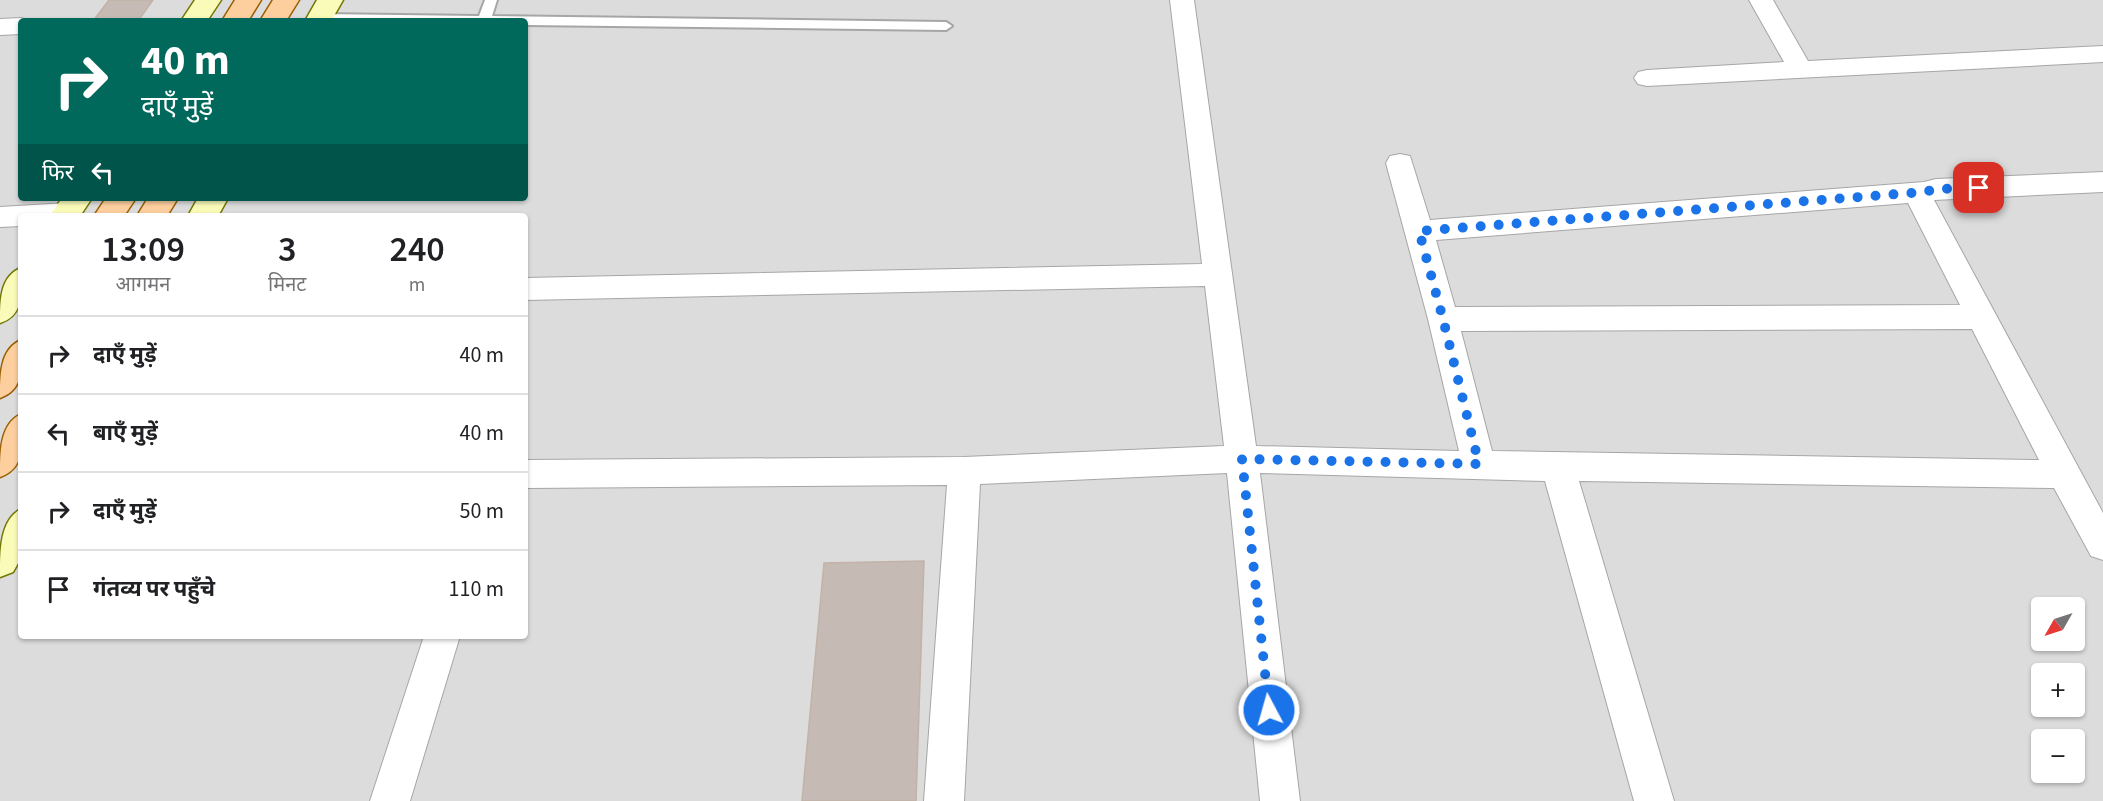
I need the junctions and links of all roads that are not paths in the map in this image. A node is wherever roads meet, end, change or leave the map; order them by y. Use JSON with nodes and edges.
{"nodes":[{"id":1,"x":208,"y":0,"type":"edge"},
{"id":2,"x":248,"y":0,"type":"edge"},
{"id":3,"x":286,"y":0,"type":"edge"},
{"id":4,"x":491,"y":0,"type":"edge"},
{"id":5,"x":1182,"y":0,"type":"edge"},
{"id":6,"x":1761,"y":0,"type":"edge"},
{"id":7,"x":322,"y":13,"type":"edge"},
{"id":8,"x":196,"y":18,"type":"edge"},
{"id":9,"x":237,"y":18,"type":"edge"},
{"id":10,"x":275,"y":18,"type":"edge"},
{"id":11,"x":438,"y":18,"type":"edge"},
{"id":12,"x":485,"y":18,"type":"edge"},
{"id":13,"x":528,"y":21,"type":"edge"},
{"id":14,"x":18,"y":26,"type":"edge"},
{"id":15,"x":946,"y":26,"type":"dead end"},
{"id":16,"x":0,"y":27,"type":"edge"},
{"id":17,"x":2103,"y":54,"type":"edge"},
{"id":18,"x":1801,"y":71,"type":"junction"},
{"id":19,"x":1647,"y":78,"type":"dead end"},
{"id":20,"x":1400,"y":163,"type":"dead end"},
{"id":21,"x":2103,"y":182,"type":"edge"},
{"id":22,"x":1924,"y":192,"type":"junction"},
{"id":23,"x":69,"y":209,"type":"edge"},
{"id":24,"x":34,"y":213,"type":"edge"},
{"id":25,"x":18,"y":215,"type":"edge"},
{"id":26,"x":0,"y":217,"type":"edge"},
{"id":27,"x":1419,"y":231,"type":"junction"},
{"id":28,"x":1217,"y":275,"type":"junction"},
{"id":29,"x":18,"y":284,"type":"edge"},
{"id":30,"x":528,"y":289,"type":"edge"},
{"id":31,"x":0,"y":310,"type":"edge"},
{"id":32,"x":1981,"y":317,"type":"junction"},
{"id":33,"x":1443,"y":319,"type":"junction"},
{"id":34,"x":18,"y":358,"type":"edge"},
{"id":35,"x":0,"y":385,"type":"edge"},
{"id":36,"x":18,"y":433,"type":"edge"},
{"id":37,"x":1242,"y":459,"type":"junction"},
{"id":38,"x":0,"y":462,"type":"edge"},
{"id":39,"x":1479,"y":464,"type":"junction"},
{"id":40,"x":1558,"y":467,"type":"junction"},
{"id":41,"x":964,"y":471,"type":"junction"},
{"id":42,"x":528,"y":474,"type":"edge"},
{"id":43,"x":2063,"y":474,"type":"junction"},
{"id":44,"x":18,"y":530,"type":"edge"},
{"id":45,"x":2103,"y":545,"type":"edge"},
{"id":46,"x":0,"y":561,"type":"edge"},
{"id":47,"x":441,"y":639,"type":"edge"},
{"id":48,"x":390,"y":801,"type":"edge"},
{"id":49,"x":944,"y":801,"type":"edge"},
{"id":50,"x":1280,"y":801,"type":"edge"},
{"id":51,"x":1654,"y":801,"type":"edge"}],
"edges":[{"from":1,"to":8,"type":"main road"},
{"from":2,"to":9,"type":"main road"},
{"from":3,"to":10,"type":"main road"},
{"from":4,"to":12,"type":"lane"},
{"from":5,"to":28,"type":"street"},
{"from":6,"to":18,"type":"street"},
{"from":7,"to":11,"type":"lane"},
{"from":13,"to":15,"type":"lane"},
{"from":14,"to":16,"type":"street"},
{"from":17,"to":18,"type":"street"},
{"from":18,"to":19,"type":"street"},
{"from":20,"to":27,"type":"street"},
{"from":21,"to":22,"type":"street"},
{"from":22,"to":27,"type":"street"},
{"from":22,"to":32,"type":"street"},
{"from":23,"to":24,"type":"street"},
{"from":25,"to":26,"type":"street"},
{"from":27,"to":33,"type":"street"},
{"from":28,"to":30,"type":"street"},
{"from":28,"to":37,"type":"street"},
{"from":29,"to":31,"type":"main road"},
{"from":32,"to":33,"type":"street"},
{"from":32,"to":43,"type":"street"},
{"from":33,"to":39,"type":"street"},
{"from":34,"to":35,"type":"main road"},
{"from":36,"to":38,"type":"main road"},
{"from":37,"to":39,"type":"street"},
{"from":37,"to":41,"type":"street"},
{"from":37,"to":50,"type":"street"},
{"from":39,"to":40,"type":"street"},
{"from":40,"to":43,"type":"street"},
{"from":40,"to":51,"type":"street"},
{"from":41,"to":42,"type":"street"},
{"from":41,"to":49,"type":"street"},
{"from":43,"to":45,"type":"street"},
{"from":44,"to":46,"type":"main road"},
{"from":47,"to":48,"type":"street"}]}
